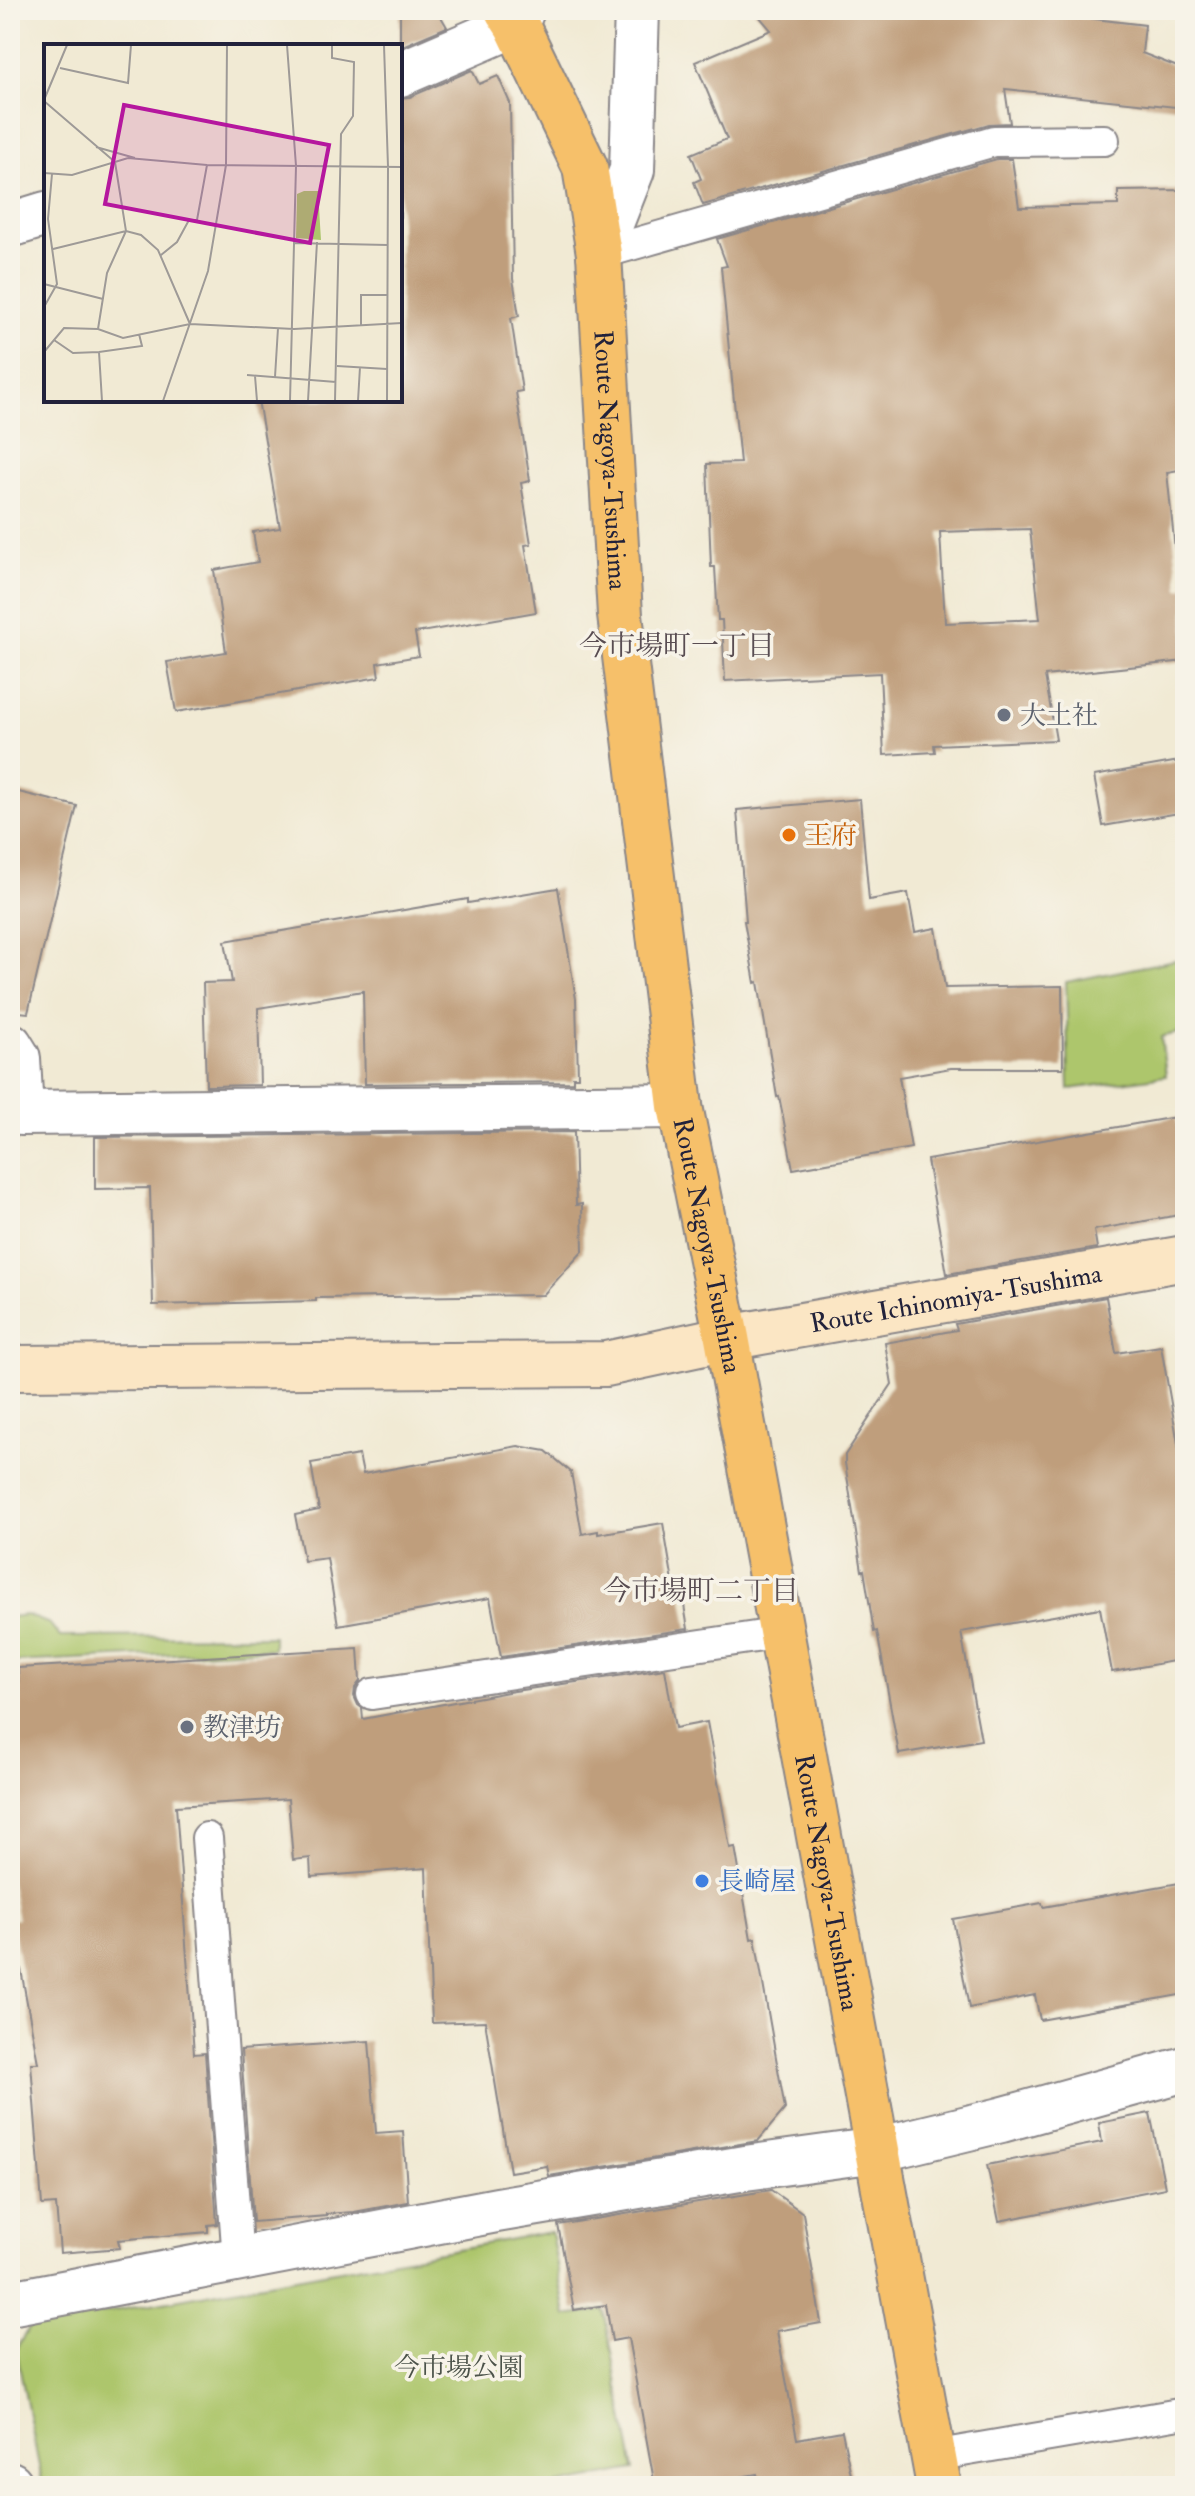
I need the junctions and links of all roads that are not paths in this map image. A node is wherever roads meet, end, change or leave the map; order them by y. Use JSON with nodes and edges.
{"nodes":[{"id":1,"x":637,"y":10,"type":"edge"},
{"id":2,"x":515,"y":15,"type":"edge"},
{"id":3,"x":402,"y":73,"type":"edge"},
{"id":4,"x":1104,"y":140,"type":"dead end"},
{"id":5,"x":44,"y":215,"type":"edge"},
{"id":6,"x":10,"y":225,"type":"edge"},
{"id":7,"x":599,"y":254,"type":"junction"},
{"id":8,"x":10,"y":1045,"type":"edge"},
{"id":9,"x":680,"y":1106,"type":"junction"},
{"id":10,"x":1185,"y":1258,"type":"edge"},
{"id":11,"x":727,"y":1338,"type":"junction"},
{"id":12,"x":10,"y":1368,"type":"edge"},
{"id":13,"x":782,"y":1633,"type":"junction"},
{"id":14,"x":372,"y":1694,"type":"dead end"},
{"id":15,"x":207,"y":1838,"type":"dead end"},
{"id":16,"x":1185,"y":2069,"type":"edge"},
{"id":17,"x":877,"y":2150,"type":"junction"},
{"id":18,"x":238,"y":2260,"type":"junction"},
{"id":19,"x":10,"y":2303,"type":"edge"},
{"id":20,"x":1185,"y":2413,"type":"edge"},
{"id":21,"x":936,"y":2471,"type":"edge"}],
"edges":[{"from":1,"to":7,"type":"street"},
{"from":2,"to":3,"type":"street"},
{"from":2,"to":7,"type":"main road","name":"Route Nagoya-Tsushima"},
{"from":4,"to":7,"type":"lane"},
{"from":5,"to":6,"type":"street"},
{"from":7,"to":9,"type":"main road","name":"Route Nagoya-Tsushima"},
{"from":8,"to":9,"type":"street"},
{"from":9,"to":11,"type":"main road","name":"Route Nagoya-Tsushima"},
{"from":10,"to":11,"type":"street","name":"Route Ichinomiya-Tsushima"},
{"from":11,"to":12,"type":"street","name":"Route Ichinomiya-Tsushima"},
{"from":11,"to":13,"type":"main road","name":"Route Nagoya-Tsushima"},
{"from":13,"to":14,"type":"lane"},
{"from":13,"to":17,"type":"main road","name":"Route Nagoya-Tsushima"},
{"from":15,"to":18,"type":"lane"},
{"from":16,"to":17,"type":"street"},
{"from":17,"to":18,"type":"street"},
{"from":17,"to":21,"type":"main road","name":"Route Nagoya-Tsushima"},
{"from":18,"to":19,"type":"street"},
{"from":20,"to":21,"type":"lane"}]}
